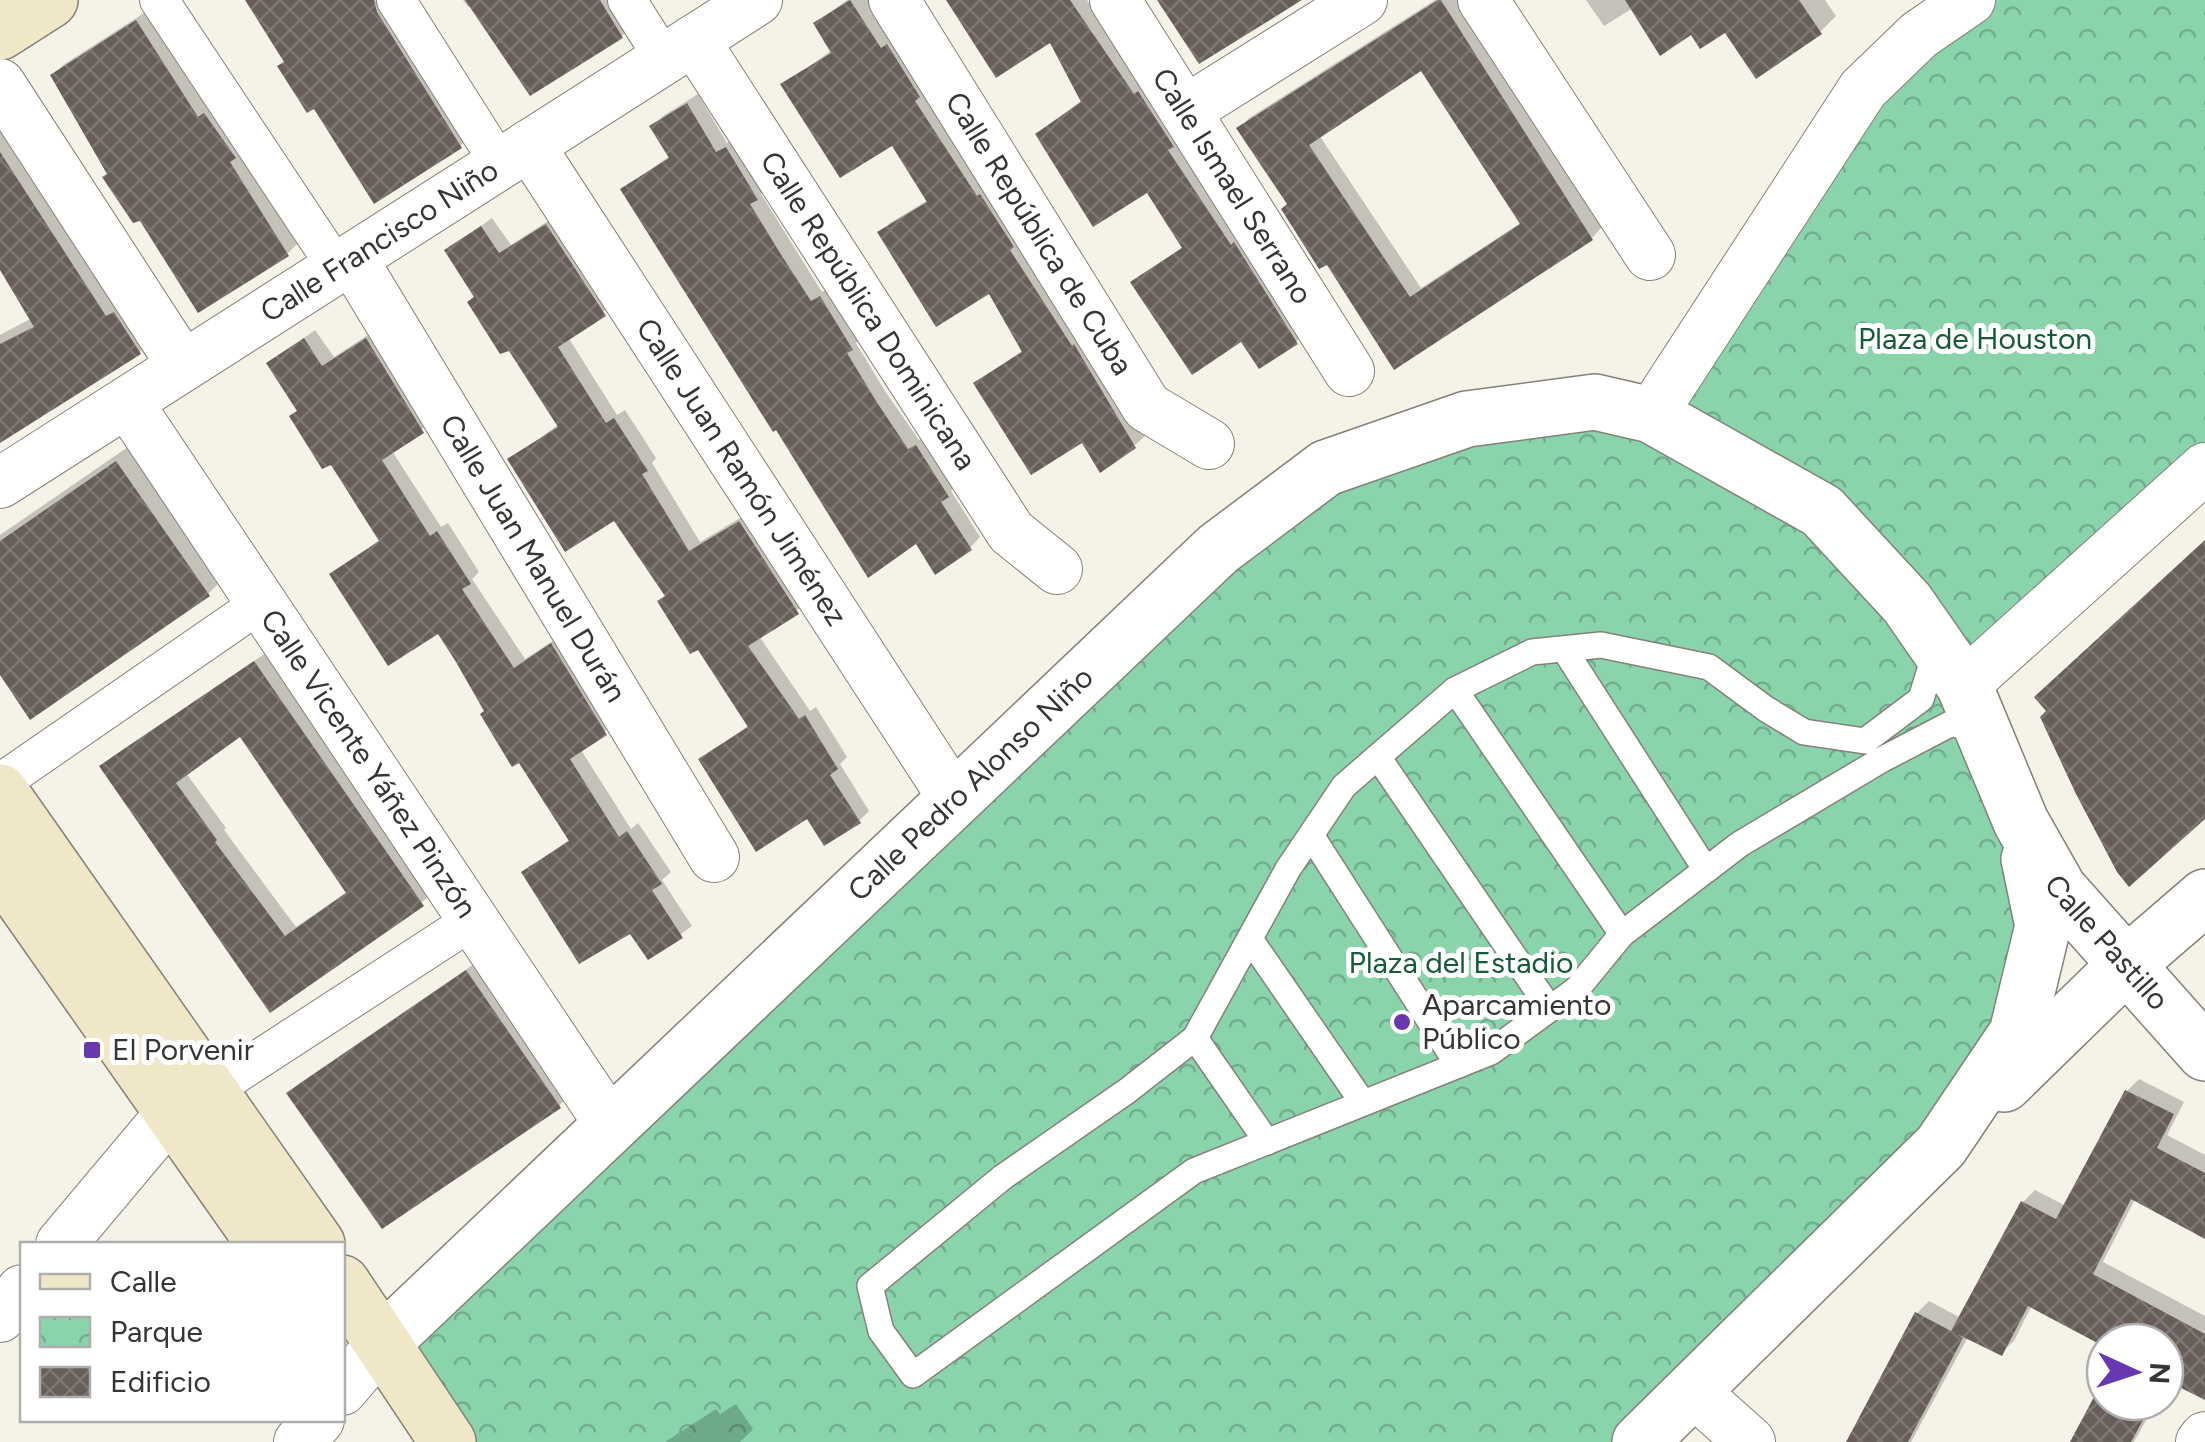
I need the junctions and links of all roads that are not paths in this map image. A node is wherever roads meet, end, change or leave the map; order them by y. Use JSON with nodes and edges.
{"nodes":[{"id":1,"x":50,"y":0,"type":"edge"},
{"id":2,"x":160,"y":0,"type":"edge"},
{"id":3,"x":396,"y":0,"type":"edge"},
{"id":4,"x":627,"y":0,"type":"edge"},
{"id":5,"x":757,"y":0,"type":"edge"},
{"id":6,"x":894,"y":0,"type":"edge"},
{"id":7,"x":1115,"y":0,"type":"edge"},
{"id":8,"x":1362,"y":0,"type":"edge"},
{"id":9,"x":1483,"y":0,"type":"edge"},
{"id":10,"x":1970,"y":0,"type":"edge"},
{"id":11,"x":1907,"y":17,"type":"edge"},
{"id":12,"x":0,"y":32,"type":"edge"},
{"id":13,"x":679,"y":50,"type":"junction"},
{"id":14,"x":0,"y":84,"type":"edge"},
{"id":15,"x":1185,"y":111,"type":"junction"},
{"id":16,"x":515,"y":154,"type":"junction"},
{"id":17,"x":1650,"y":255,"type":"dead end"},
{"id":18,"x":344,"y":264,"type":"junction"},
{"id":19,"x":183,"y":366,"type":"junction"},
{"id":20,"x":1349,"y":371,"type":"dead end"},
{"id":21,"x":127,"y":402,"type":"junction"},
{"id":22,"x":1651,"y":414,"type":"junction"},
{"id":23,"x":1209,"y":444,"type":"dead end"},
{"id":24,"x":2205,"y":468,"type":"edge"},
{"id":25,"x":0,"y":483,"type":"edge"},
{"id":26,"x":1057,"y":569,"type":"dead end"},
{"id":27,"x":261,"y":604,"type":"junction"},
{"id":28,"x":1564,"y":649,"type":"junction"},
{"id":29,"x":1962,"y":688,"type":"junction"},
{"id":30,"x":1455,"y":690,"type":"junction"},
{"id":31,"x":1378,"y":757,"type":"junction"},
{"id":32,"x":0,"y":783,"type":"edge"},
{"id":33,"x":0,"y":792,"type":"edge"},
{"id":34,"x":954,"y":799,"type":"junction"},
{"id":35,"x":2021,"y":822,"type":"junction"},
{"id":36,"x":1311,"y":835,"type":"junction"},
{"id":37,"x":714,"y":857,"type":"dead end"},
{"id":38,"x":0,"y":866,"type":"edge"},
{"id":39,"x":1706,"y":870,"type":"junction"},
{"id":40,"x":2205,"y":897,"type":"edge"},
{"id":41,"x":473,"y":920,"type":"junction"},
{"id":42,"x":1622,"y":934,"type":"junction"},
{"id":43,"x":1250,"y":939,"type":"junction"},
{"id":44,"x":2125,"y":966,"type":"junction"},
{"id":45,"x":1550,"y":1009,"type":"junction"},
{"id":46,"x":1195,"y":1038,"type":"junction"},
{"id":47,"x":2205,"y":1054,"type":"edge"},
{"id":48,"x":1458,"y":1065,"type":"junction"},
{"id":49,"x":190,"y":1102,"type":"junction"},
{"id":50,"x":1363,"y":1103,"type":"junction"},
{"id":51,"x":611,"y":1126,"type":"junction"},
{"id":52,"x":1267,"y":1142,"type":"junction"},
{"id":53,"x":1941,"y":1146,"type":"junction"},
{"id":54,"x":63,"y":1242,"type":"edge"},
{"id":55,"x":264,"y":1242,"type":"edge"},
{"id":56,"x":315,"y":1242,"type":"edge"},
{"id":57,"x":20,"y":1292,"type":"edge"},
{"id":58,"x":345,"y":1300,"type":"edge"},
{"id":59,"x":0,"y":1317,"type":"edge"},
{"id":60,"x":356,"y":1364,"type":"edge"},
{"id":61,"x":1693,"y":1391,"type":"junction"},
{"id":62,"x":316,"y":1422,"type":"edge"},
{"id":63,"x":300,"y":1442,"type":"edge"},
{"id":64,"x":406,"y":1442,"type":"edge"},
{"id":65,"x":448,"y":1442,"type":"edge"},
{"id":66,"x":1640,"y":1442,"type":"edge"},
{"id":67,"x":1750,"y":1442,"type":"edge"}],
"edges":[{"from":1,"to":12,"type":"main road"},
{"from":2,"to":18,"type":"street"},
{"from":3,"to":16,"type":"street"},
{"from":4,"to":13,"type":"street"},
{"from":5,"to":13,"type":"street","name":"Calle Francisco Niño"},
{"from":6,"to":23,"type":"street","name":"Calle República de Cuba"},
{"from":7,"to":15,"type":"street","name":"Calle Ismael Serrano"},
{"from":8,"to":15,"type":"street"},
{"from":9,"to":17,"type":"street"},
{"from":10,"to":11,"type":"street"},
{"from":11,"to":22,"type":"street"},
{"from":13,"to":16,"type":"street","name":"Calle Francisco Niño"},
{"from":13,"to":26,"type":"street","name":"Calle República Dominicana"},
{"from":14,"to":19,"type":"street"},
{"from":15,"to":20,"type":"street","name":"Calle Ismael Serrano"},
{"from":16,"to":18,"type":"street","name":"Calle Francisco Niño"},
{"from":16,"to":34,"type":"street","name":"Calle Juan Ramón Jiménez"},
{"from":18,"to":19,"type":"street","name":"Calle Francisco Niño"},
{"from":18,"to":37,"type":"street","name":"Calle Juan Manuel Durán"},
{"from":19,"to":21,"type":"street","name":"Calle Francisco Niño"},
{"from":21,"to":25,"type":"street","name":"Calle Francisco Niño"},
{"from":21,"to":27,"type":"street","name":"Calle Vicente Yáñez Pinzón"},
{"from":22,"to":29,"type":"street"},
{"from":22,"to":34,"type":"street","name":"Calle Pedro Alonso Niño"},
{"from":24,"to":29,"type":"street"},
{"from":27,"to":32,"type":"street"},
{"from":27,"to":41,"type":"street","name":"Calle Vicente Yáñez Pinzón"},
{"from":28,"to":29,"type":"lane"},
{"from":28,"to":30,"type":"lane"},
{"from":28,"to":39,"type":"lane"},
{"from":29,"to":35,"type":"street"},
{"from":29,"to":39,"type":"lane"},
{"from":30,"to":31,"type":"lane"},
{"from":30,"to":42,"type":"lane"},
{"from":31,"to":36,"type":"lane"},
{"from":31,"to":45,"type":"lane"},
{"from":33,"to":49,"type":"main road"},
{"from":34,"to":51,"type":"street","name":"Calle Pedro Alonso Niño"},
{"from":35,"to":44,"type":"street","name":"Calle Pastillo"},
{"from":35,"to":53,"type":"street"},
{"from":36,"to":43,"type":"lane"},
{"from":36,"to":48,"type":"lane"},
{"from":38,"to":49,"type":"main road"},
{"from":39,"to":42,"type":"lane"},
{"from":40,"to":44,"type":"street"},
{"from":41,"to":49,"type":"street"},
{"from":41,"to":51,"type":"street","name":"Calle Vicente Yáñez Pinzón"},
{"from":42,"to":45,"type":"lane"},
{"from":43,"to":46,"type":"lane"},
{"from":43,"to":50,"type":"lane"},
{"from":44,"to":47,"type":"street","name":"Calle Pastillo"},
{"from":44,"to":53,"type":"street"},
{"from":45,"to":48,"type":"lane"},
{"from":46,"to":52,"type":"lane"},
{"from":46,"to":52,"type":"lane"},
{"from":48,"to":50,"type":"lane"},
{"from":49,"to":54,"type":"street"},
{"from":49,"to":55,"type":"main road"},
{"from":49,"to":56,"type":"main road"},
{"from":50,"to":52,"type":"lane"},
{"from":51,"to":60,"type":"street","name":"Calle Pedro Alonso Niño"},
{"from":53,"to":61,"type":"street"},
{"from":57,"to":59,"type":"street"},
{"from":58,"to":60,"type":"main road"},
{"from":60,"to":64,"type":"main road"},
{"from":60,"to":65,"type":"main road"},
{"from":61,"to":66,"type":"street"},
{"from":61,"to":67,"type":"street"},
{"from":62,"to":63,"type":"street"}]}
